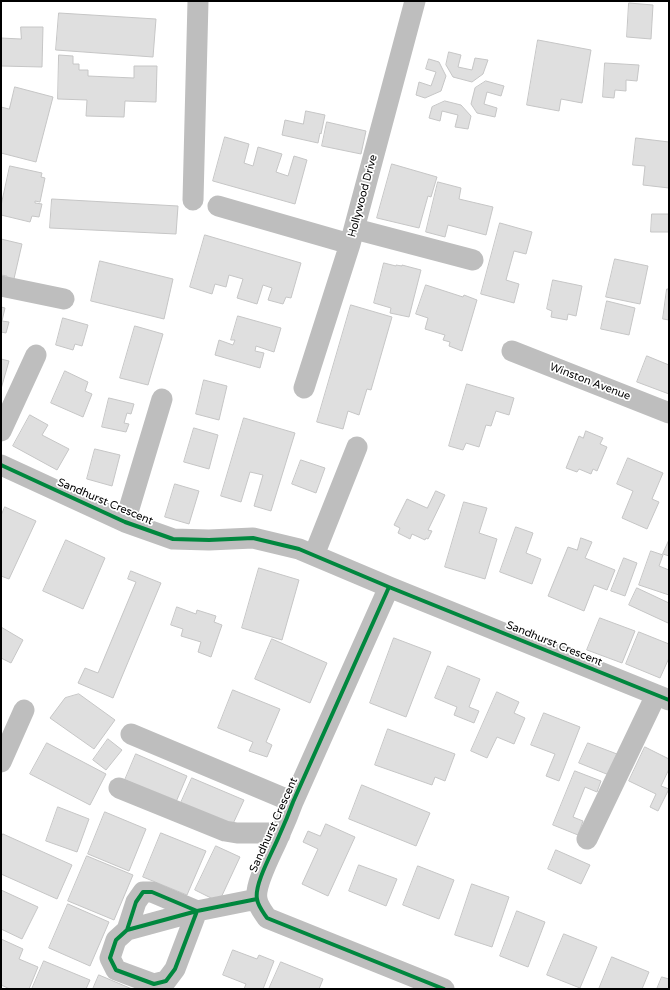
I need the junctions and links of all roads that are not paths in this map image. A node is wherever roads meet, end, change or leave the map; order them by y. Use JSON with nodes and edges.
{"nodes":[{"id":1,"x":198,"y":1,"type":"edge"},
{"id":2,"x":415,"y":1,"type":"edge"},
{"id":3,"x":193,"y":200,"type":"dead end"},
{"id":4,"x":218,"y":206,"type":"dead end"},
{"id":5,"x":352,"y":237,"type":"junction"},
{"id":6,"x":473,"y":260,"type":"dead end"},
{"id":7,"x":1,"y":286,"type":"edge"},
{"id":8,"x":64,"y":299,"type":"dead end"},
{"id":9,"x":512,"y":351,"type":"dead end"},
{"id":10,"x":36,"y":356,"type":"dead end"},
{"id":11,"x":304,"y":388,"type":"dead end"},
{"id":12,"x":162,"y":399,"type":"dead end"},
{"id":13,"x":669,"y":412,"type":"edge"},
{"id":14,"x":1,"y":431,"type":"edge"},
{"id":15,"x":357,"y":448,"type":"dead end"},
{"id":16,"x":1,"y":465,"type":"edge"},
{"id":17,"x":125,"y":522,"type":"junction"},
{"id":18,"x":314,"y":555,"type":"junction"},
{"id":19,"x":389,"y":587,"type":"junction"},
{"id":20,"x":662,"y":697,"type":"edge"},
{"id":21,"x":24,"y":710,"type":"dead end"},
{"id":22,"x":131,"y":734,"type":"dead end"},
{"id":23,"x":1,"y":762,"type":"edge"},
{"id":24,"x":119,"y":788,"type":"dead end"},
{"id":25,"x":293,"y":802,"type":"junction"},
{"id":26,"x":280,"y":835,"type":"junction"},
{"id":27,"x":588,"y":839,"type":"dead end"},
{"id":28,"x":257,"y":899,"type":"junction"},
{"id":29,"x":197,"y":911,"type":"junction"},
{"id":30,"x":127,"y":930,"type":"junction"},
{"id":31,"x":444,"y":989,"type":"edge"}],
"edges":[{"from":1,"to":3,"type":"street"},
{"from":2,"to":5,"type":"street","name":"Hollywood Drive"},
{"from":4,"to":5,"type":"street"},
{"from":5,"to":6,"type":"street"},
{"from":5,"to":11,"type":"street","name":"Hollywood Drive"},
{"from":7,"to":8,"type":"street"},
{"from":9,"to":13,"type":"street","name":"Winston Avenue"},
{"from":10,"to":14,"type":"street"},
{"from":12,"to":17,"type":"street"},
{"from":15,"to":18,"type":"street"},
{"from":16,"to":17,"type":"street","name":"Sandhurst Crescent"},
{"from":17,"to":18,"type":"street","name":"Sandhurst Crescent"},
{"from":18,"to":19,"type":"street","name":"Sandhurst Crescent"},
{"from":19,"to":20,"type":"street","name":"Sandhurst Crescent"},
{"from":19,"to":25,"type":"street","name":"Sandhurst Crescent"},
{"from":20,"to":27,"type":"street"},
{"from":21,"to":23,"type":"street"},
{"from":22,"to":25,"type":"street"},
{"from":24,"to":26,"type":"street"},
{"from":25,"to":26,"type":"street","name":"Sandhurst Crescent"},
{"from":26,"to":28,"type":"street","name":"Sandhurst Crescent"},
{"from":28,"to":29,"type":"street"},
{"from":28,"to":31,"type":"street"},
{"from":29,"to":30,"type":"street"},
{"from":29,"to":30,"type":"street"},
{"from":29,"to":30,"type":"street"}]}
